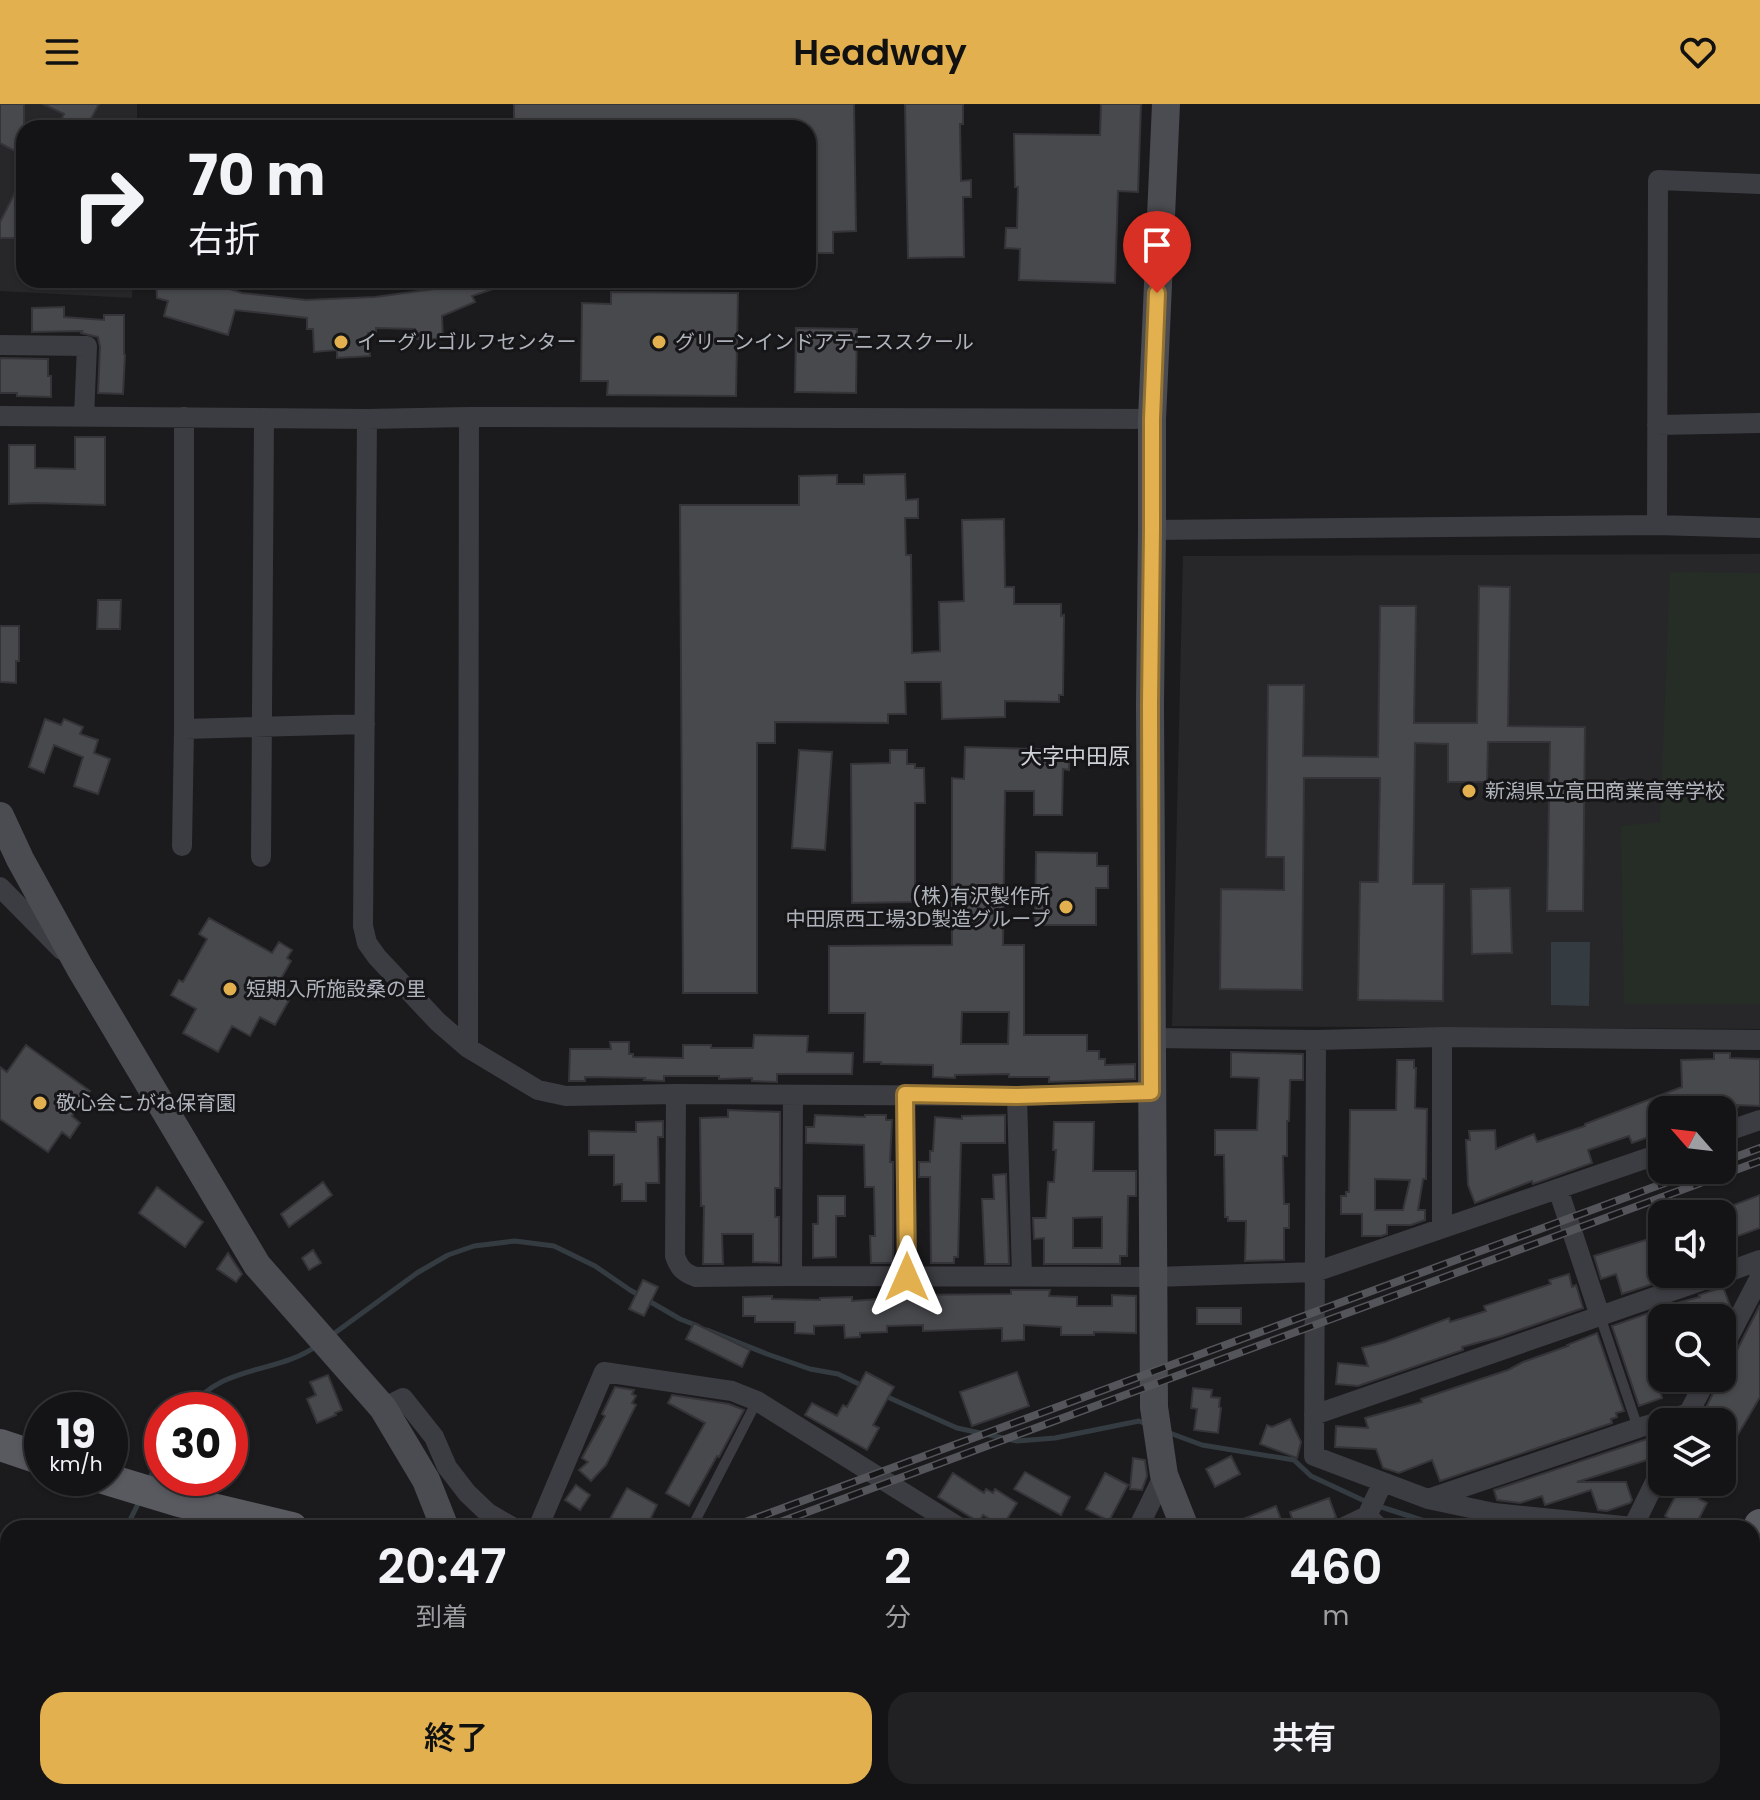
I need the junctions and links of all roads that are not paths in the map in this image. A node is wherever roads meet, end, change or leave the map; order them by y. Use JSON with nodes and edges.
{"nodes":[{"id":1,"x":1166,"y":104,"type":"edge"},
{"id":2,"x":1760,"y":184,"type":"edge"},
{"id":3,"x":0,"y":345,"type":"edge"},
{"id":4,"x":0,"y":416,"type":"edge"},
{"id":5,"x":84,"y":417,"type":"junction"},
{"id":6,"x":184,"y":417,"type":"junction"},
{"id":7,"x":469,"y":417,"type":"junction"},
{"id":8,"x":264,"y":418,"type":"junction"},
{"id":9,"x":367,"y":419,"type":"junction"},
{"id":10,"x":1152,"y":419,"type":"junction"},
{"id":11,"x":1760,"y":423,"type":"edge"},
{"id":12,"x":1657,"y":425,"type":"junction"},
{"id":13,"x":1657,"y":525,"type":"junction"},
{"id":14,"x":1760,"y":528,"type":"edge"},
{"id":15,"x":1152,"y":530,"type":"junction"},
{"id":16,"x":365,"y":724,"type":"junction"},
{"id":17,"x":262,"y":727,"type":"junction"},
{"id":18,"x":184,"y":729,"type":"junction"},
{"id":19,"x":0,"y":816,"type":"edge"},
{"id":20,"x":182,"y":846,"type":"dead end"},
{"id":21,"x":261,"y":857,"type":"dead end"},
{"id":22,"x":0,"y":887,"type":"edge"},
{"id":23,"x":80,"y":968,"type":"junction"},
{"id":24,"x":1442,"y":1037,"type":"junction"},
{"id":25,"x":1152,"y":1038,"type":"junction"},
{"id":26,"x":1316,"y":1040,"type":"junction"},
{"id":27,"x":1760,"y":1040,"type":"edge"},
{"id":28,"x":468,"y":1048,"type":"junction"},
{"id":29,"x":1151,"y":1092,"type":"junction"},
{"id":30,"x":676,"y":1094,"type":"junction"},
{"id":31,"x":905,"y":1094,"type":"junction"},
{"id":32,"x":793,"y":1096,"type":"junction"},
{"id":33,"x":1017,"y":1096,"type":"junction"},
{"id":34,"x":1760,"y":1120,"type":"edge"},
{"id":35,"x":1736,"y":1128,"type":"edge"},
{"id":36,"x":1648,"y":1158,"type":"edge"},
{"id":37,"x":1558,"y":1189,"type":"junction"},
{"id":38,"x":1442,"y":1228,"type":"junction"},
{"id":39,"x":1760,"y":1260,"type":"edge"},
{"id":40,"x":1736,"y":1269,"type":"edge"},
{"id":41,"x":1315,"y":1272,"type":"junction"},
{"id":42,"x":792,"y":1276,"type":"junction"},
{"id":43,"x":1022,"y":1276,"type":"junction"},
{"id":44,"x":907,"y":1277,"type":"junction"},
{"id":45,"x":1154,"y":1277,"type":"junction"},
{"id":46,"x":1760,"y":1277,"type":"edge"},
{"id":47,"x":1681,"y":1288,"type":"edge"},
{"id":48,"x":1600,"y":1316,"type":"junction"},
{"id":49,"x":1736,"y":1323,"type":"edge"},
{"id":50,"x":757,"y":1401,"type":"junction"},
{"id":51,"x":383,"y":1408,"type":"junction"},
{"id":52,"x":1314,"y":1415,"type":"junction"},
{"id":53,"x":1648,"y":1426,"type":"edge"},
{"id":54,"x":1638,"y":1428,"type":"junction"},
{"id":55,"x":0,"y":1445,"type":"edge"},
{"id":56,"x":24,"y":1453,"type":"edge"},
{"id":57,"x":1164,"y":1475,"type":"junction"},
{"id":58,"x":128,"y":1486,"type":"edge"},
{"id":59,"x":1381,"y":1488,"type":"junction"},
{"id":60,"x":1648,"y":1496,"type":"edge"},
{"id":61,"x":1428,"y":1499,"type":"junction"},
{"id":62,"x":1372,"y":1519,"type":"edge"},
{"id":63,"x":259,"y":1520,"type":"edge"},
{"id":64,"x":442,"y":1520,"type":"edge"},
{"id":65,"x":500,"y":1520,"type":"edge"},
{"id":66,"x":541,"y":1520,"type":"edge"},
{"id":67,"x":696,"y":1520,"type":"edge"},
{"id":68,"x":947,"y":1520,"type":"edge"},
{"id":69,"x":1142,"y":1520,"type":"edge"},
{"id":70,"x":1182,"y":1520,"type":"edge"},
{"id":71,"x":1564,"y":1520,"type":"edge"},
{"id":72,"x":1636,"y":1520,"type":"edge"}],
"edges":[{"from":1,"to":10,"type":"street"},
{"from":2,"to":12,"type":"street"},
{"from":3,"to":5,"type":"street"},
{"from":4,"to":5,"type":"street"},
{"from":5,"to":6,"type":"street"},
{"from":6,"to":8,"type":"street"},
{"from":6,"to":18,"type":"street"},
{"from":7,"to":9,"type":"street"},
{"from":7,"to":10,"type":"street"},
{"from":7,"to":28,"type":"street"},
{"from":8,"to":9,"type":"street"},
{"from":8,"to":17,"type":"street"},
{"from":9,"to":16,"type":"street"},
{"from":10,"to":15,"type":"street"},
{"from":11,"to":12,"type":"street"},
{"from":12,"to":13,"type":"street"},
{"from":13,"to":14,"type":"street"},
{"from":13,"to":15,"type":"street"},
{"from":15,"to":25,"type":"street"},
{"from":16,"to":17,"type":"street"},
{"from":16,"to":28,"type":"street"},
{"from":17,"to":18,"type":"street"},
{"from":17,"to":21,"type":"street"},
{"from":18,"to":20,"type":"street"},
{"from":19,"to":23,"type":"street"},
{"from":22,"to":23,"type":"street"},
{"from":23,"to":51,"type":"street"},
{"from":24,"to":26,"type":"street"},
{"from":24,"to":27,"type":"street"},
{"from":24,"to":38,"type":"street"},
{"from":25,"to":26,"type":"street"},
{"from":25,"to":29,"type":"street"},
{"from":26,"to":41,"type":"street"},
{"from":28,"to":30,"type":"street"},
{"from":29,"to":33,"type":"street"},
{"from":29,"to":45,"type":"street"},
{"from":30,"to":32,"type":"street"},
{"from":30,"to":42,"type":"street"},
{"from":31,"to":32,"type":"street"},
{"from":31,"to":33,"type":"street"},
{"from":31,"to":44,"type":"street"},
{"from":32,"to":42,"type":"street"},
{"from":33,"to":43,"type":"street"},
{"from":34,"to":35,"type":"street"},
{"from":36,"to":37,"type":"street"},
{"from":37,"to":38,"type":"street"},
{"from":37,"to":48,"type":"street"},
{"from":38,"to":41,"type":"street"},
{"from":39,"to":40,"type":"street"},
{"from":41,"to":45,"type":"street"},
{"from":41,"to":52,"type":"street"},
{"from":42,"to":44,"type":"street"},
{"from":43,"to":44,"type":"street"},
{"from":43,"to":45,"type":"street"},
{"from":45,"to":57,"type":"street"},
{"from":46,"to":49,"type":"street"},
{"from":47,"to":48,"type":"street"},
{"from":48,"to":52,"type":"street"},
{"from":48,"to":54,"type":"lane"},
{"from":50,"to":66,"type":"street"},
{"from":50,"to":67,"type":"lane"},
{"from":50,"to":68,"type":"street"},
{"from":51,"to":64,"type":"street"},
{"from":51,"to":65,"type":"street"},
{"from":52,"to":59,"type":"street"},
{"from":53,"to":54,"type":"street"},
{"from":54,"to":61,"type":"street"},
{"from":55,"to":56,"type":"main road"},
{"from":57,"to":69,"type":"street"},
{"from":57,"to":70,"type":"street"},
{"from":58,"to":63,"type":"main road"},
{"from":59,"to":61,"type":"street"},
{"from":59,"to":62,"type":"street"},
{"from":60,"to":72,"type":"street"},
{"from":61,"to":71,"type":"street"}]}
